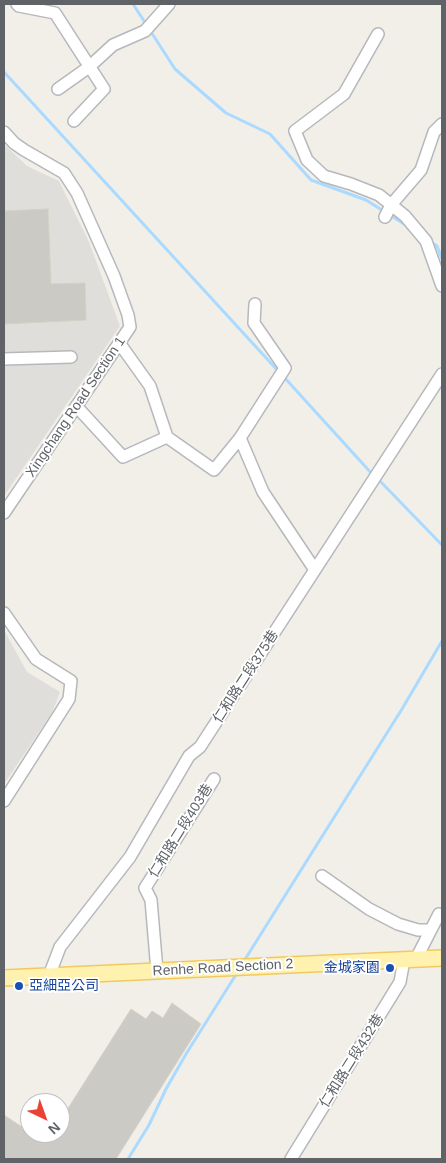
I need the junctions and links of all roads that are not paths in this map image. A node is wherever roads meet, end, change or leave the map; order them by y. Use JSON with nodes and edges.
{"nodes":[{"id":1,"x":17,"y":4,"type":"edge"},
{"id":2,"x":169,"y":4,"type":"edge"},
{"id":3,"x":378,"y":34,"type":"dead end"},
{"id":4,"x":89,"y":67,"type":"junction"},
{"id":5,"x":58,"y":89,"type":"dead end"},
{"id":6,"x":74,"y":121,"type":"dead end"},
{"id":7,"x":442,"y":124,"type":"edge"},
{"id":8,"x":4,"y":132,"type":"edge"},
{"id":9,"x":388,"y":210,"type":"junction"},
{"id":10,"x":442,"y":286,"type":"edge"},
{"id":11,"x":255,"y":304,"type":"dead end"},
{"id":12,"x":120,"y":344,"type":"junction"},
{"id":13,"x":71,"y":357,"type":"dead end"},
{"id":14,"x":4,"y":359,"type":"edge"},
{"id":15,"x":442,"y":374,"type":"edge"},
{"id":16,"x":77,"y":407,"type":"junction"},
{"id":17,"x":167,"y":437,"type":"junction"},
{"id":18,"x":240,"y":438,"type":"junction"},
{"id":19,"x":4,"y":513,"type":"edge"},
{"id":20,"x":315,"y":570,"type":"junction"},
{"id":21,"x":4,"y":612,"type":"edge"},
{"id":22,"x":214,"y":779,"type":"dead end"},
{"id":23,"x":4,"y":801,"type":"edge"},
{"id":24,"x":322,"y":876,"type":"dead end"},
{"id":25,"x":439,"y":914,"type":"dead end"},
{"id":26,"x":430,"y":930,"type":"junction"},
{"id":27,"x":442,"y":958,"type":"edge"},
{"id":28,"x":410,"y":960,"type":"junction"},
{"id":29,"x":157,"y":971,"type":"junction"},
{"id":30,"x":49,"y":976,"type":"junction"},
{"id":31,"x":4,"y":978,"type":"edge"},
{"id":32,"x":291,"y":1159,"type":"edge"}],
"edges":[{"from":1,"to":4,"type":"street"},
{"from":2,"to":4,"type":"street"},
{"from":3,"to":9,"type":"street"},
{"from":4,"to":5,"type":"street"},
{"from":4,"to":6,"type":"street"},
{"from":7,"to":9,"type":"street"},
{"from":8,"to":12,"type":"street","name":"Xingchang Road Section 1"},
{"from":9,"to":10,"type":"street"},
{"from":11,"to":18,"type":"street"},
{"from":12,"to":16,"type":"street","name":"Xingchang Road Section 1"},
{"from":12,"to":17,"type":"street"},
{"from":13,"to":14,"type":"street"},
{"from":15,"to":20,"type":"street","name":"仁和路二段375巷"},
{"from":16,"to":17,"type":"street"},
{"from":16,"to":19,"type":"street","name":"Xingchang Road Section 1"},
{"from":17,"to":18,"type":"street"},
{"from":18,"to":20,"type":"street"},
{"from":20,"to":30,"type":"street","name":"仁和路二段375巷"},
{"from":21,"to":23,"type":"street"},
{"from":22,"to":29,"type":"street","name":"仁和路二段403巷"},
{"from":24,"to":26,"type":"street"},
{"from":25,"to":26,"type":"street","name":"仁和路二段432巷"},
{"from":26,"to":28,"type":"street","name":"仁和路二段432巷"},
{"from":27,"to":28,"type":"main road","name":"Renhe Road Section 2"},
{"from":28,"to":29,"type":"main road","name":"Renhe Road Section 2"},
{"from":28,"to":32,"type":"street","name":"仁和路二段432巷"},
{"from":29,"to":30,"type":"main road","name":"Renhe Road Section 2"},
{"from":30,"to":31,"type":"main road","name":"Renhe Road Section 2"}]}
